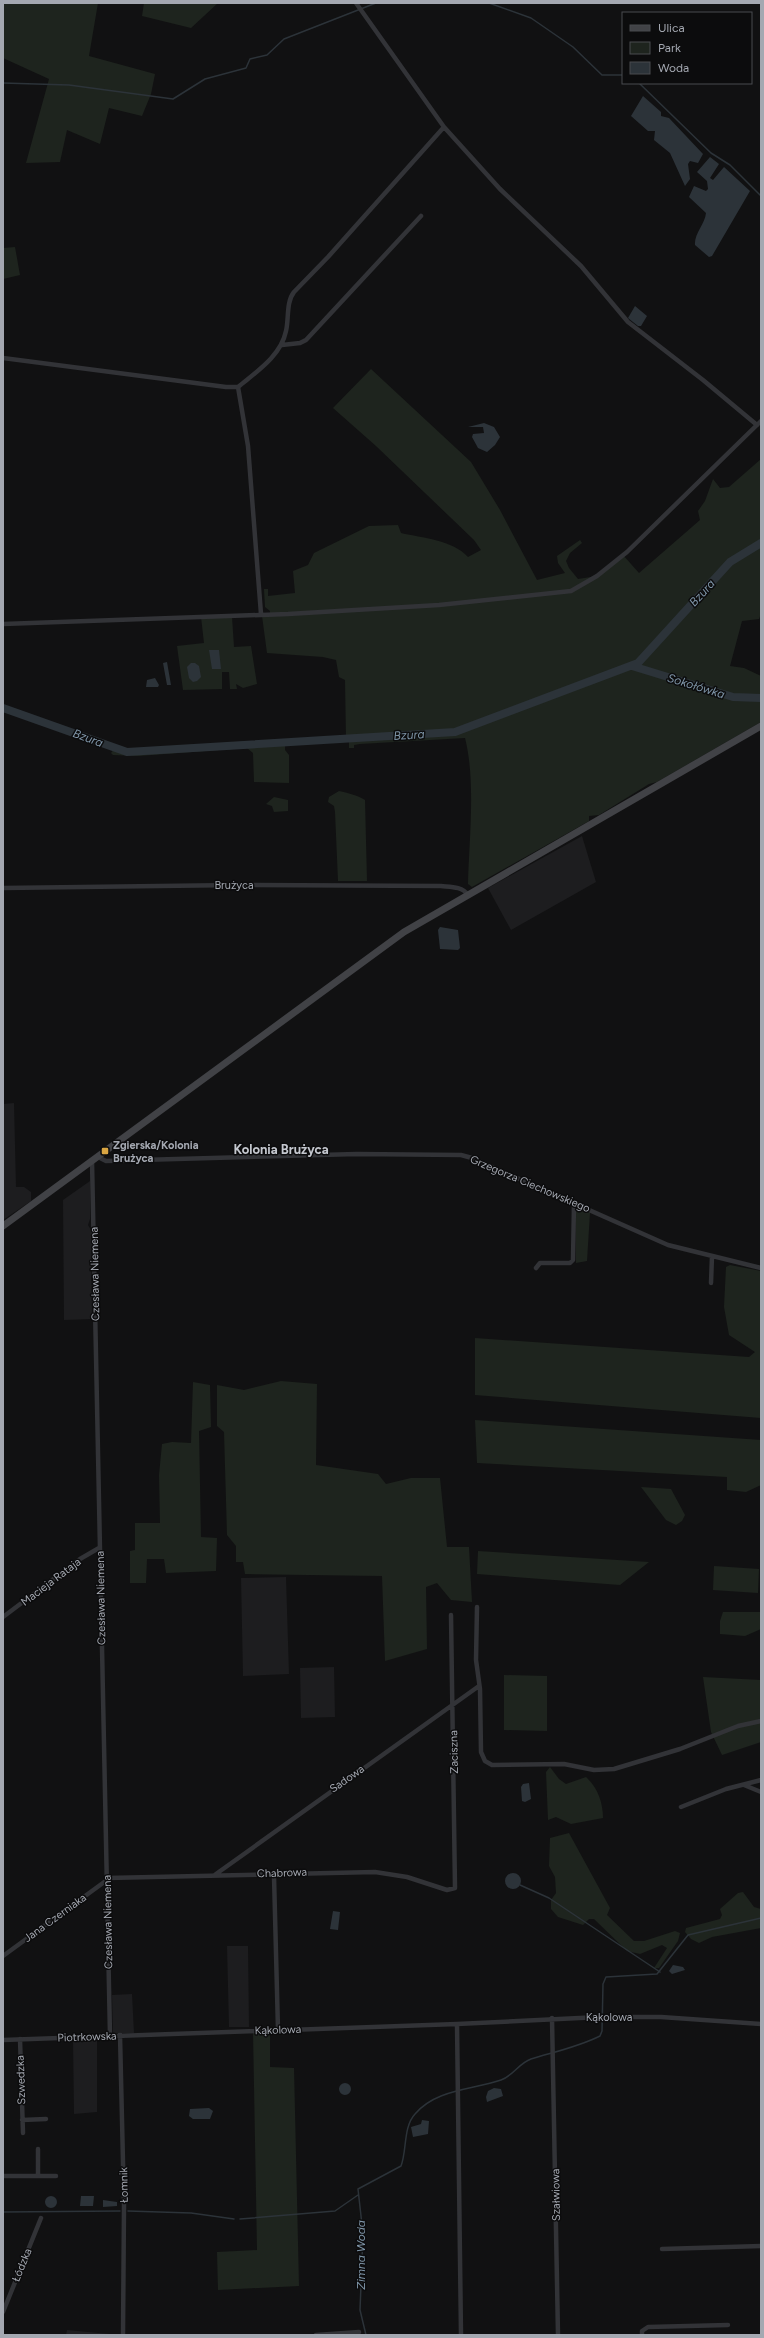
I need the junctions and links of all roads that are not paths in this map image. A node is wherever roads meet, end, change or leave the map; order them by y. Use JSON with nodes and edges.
{"nodes":[{"id":1,"x":356,"y":3,"type":"edge"},
{"id":2,"x":444,"y":127,"type":"junction"},
{"id":3,"x":421,"y":216,"type":"dead end"},
{"id":4,"x":282,"y":345,"type":"junction"},
{"id":5,"x":3,"y":358,"type":"edge"},
{"id":6,"x":238,"y":387,"type":"junction"},
{"id":7,"x":761,"y":420,"type":"edge"},
{"id":8,"x":757,"y":425,"type":"junction"},
{"id":9,"x":261,"y":614,"type":"junction"},
{"id":10,"x":3,"y":624,"type":"edge"},
{"id":11,"x":761,"y":726,"type":"edge"},
{"id":12,"x":3,"y":888,"type":"edge"},
{"id":13,"x":466,"y":893,"type":"junction"},
{"id":14,"x":95,"y":1159,"type":"junction"},
{"id":15,"x":574,"y":1203,"type":"junction"},
{"id":16,"x":3,"y":1226,"type":"edge"},
{"id":17,"x":712,"y":1256,"type":"junction"},
{"id":18,"x":536,"y":1268,"type":"dead end"},
{"id":19,"x":761,"y":1268,"type":"edge"},
{"id":20,"x":711,"y":1283,"type":"dead end"},
{"id":21,"x":100,"y":1548,"type":"junction"},
{"id":22,"x":477,"y":1607,"type":"dead end"},
{"id":23,"x":451,"y":1615,"type":"dead end"},
{"id":24,"x":3,"y":1617,"type":"edge"},
{"id":25,"x":479,"y":1686,"type":"junction"},
{"id":26,"x":453,"y":1704,"type":"junction"},
{"id":27,"x":761,"y":1721,"type":"edge"},
{"id":28,"x":761,"y":1780,"type":"edge"},
{"id":29,"x":744,"y":1785,"type":"junction"},
{"id":30,"x":761,"y":1792,"type":"edge"},
{"id":31,"x":681,"y":1807,"type":"dead end"},
{"id":32,"x":216,"y":1874,"type":"junction"},
{"id":33,"x":272,"y":1874,"type":"junction"},
{"id":34,"x":107,"y":1879,"type":"junction"},
{"id":35,"x":455,"y":1888,"type":"joint"},
{"id":36,"x":3,"y":1956,"type":"edge"},
{"id":37,"x":552,"y":2018,"type":"junction"},
{"id":38,"x":457,"y":2024,"type":"junction"},
{"id":39,"x":761,"y":2024,"type":"edge"},
{"id":40,"x":278,"y":2030,"type":"junction"},
{"id":41,"x":172,"y":2033,"type":"joint"},
{"id":42,"x":110,"y":2036,"type":"junction"},
{"id":43,"x":120,"y":2036,"type":"junction"},
{"id":44,"x":20,"y":2039,"type":"junction"},
{"id":45,"x":3,"y":2040,"type":"edge"},
{"id":46,"x":46,"y":2119,"type":"dead end"},
{"id":47,"x":22,"y":2120,"type":"junction"},
{"id":48,"x":23,"y":2133,"type":"dead end"},
{"id":49,"x":38,"y":2149,"type":"dead end"},
{"id":50,"x":3,"y":2176,"type":"edge"},
{"id":51,"x":38,"y":2176,"type":"junction"},
{"id":52,"x":56,"y":2176,"type":"dead end"},
{"id":53,"x":41,"y":2218,"type":"dead end"},
{"id":54,"x":761,"y":2246,"type":"edge"},
{"id":55,"x":662,"y":2249,"type":"dead end"},
{"id":56,"x":3,"y":2312,"type":"edge"},
{"id":57,"x":728,"y":2325,"type":"dead end"},
{"id":58,"x":359,"y":2332,"type":"dead end"},
{"id":59,"x":123,"y":2335,"type":"edge"},
{"id":60,"x":316,"y":2335,"type":"edge"},
{"id":61,"x":461,"y":2335,"type":"edge"},
{"id":62,"x":558,"y":2335,"type":"edge"},
{"id":63,"x":642,"y":2335,"type":"edge"}],
"edges":[{"from":1,"to":2,"type":"street"},
{"from":2,"to":4,"type":"street"},
{"from":2,"to":8,"type":"street"},
{"from":3,"to":4,"type":"street"},
{"from":4,"to":6,"type":"street"},
{"from":5,"to":6,"type":"street"},
{"from":6,"to":9,"type":"street"},
{"from":7,"to":8,"type":"street"},
{"from":8,"to":9,"type":"street"},
{"from":9,"to":10,"type":"street"},
{"from":11,"to":13,"type":"main road"},
{"from":12,"to":13,"type":"street","name":"Brużyca"},
{"from":13,"to":14,"type":"main road"},
{"from":14,"to":15,"type":"street","name":"Grzegorza Ciechowskiego"},
{"from":14,"to":16,"type":"main road"},
{"from":14,"to":21,"type":"street","name":"Czesława Niemena"},
{"from":15,"to":17,"type":"street","name":"Grzegorza Ciechowskiego"},
{"from":15,"to":18,"type":"street"},
{"from":17,"to":19,"type":"street","name":"Grzegorza Ciechowskiego"},
{"from":17,"to":20,"type":"street"},
{"from":21,"to":24,"type":"street","name":"Macieja Rataja"},
{"from":21,"to":34,"type":"street","name":"Czesława Niemena"},
{"from":22,"to":25,"type":"street"},
{"from":23,"to":26,"type":"street","name":"Zaciszna"},
{"from":25,"to":26,"type":"street","name":"Sadowa"},
{"from":25,"to":27,"type":"street"},
{"from":26,"to":32,"type":"street","name":"Sadowa"},
{"from":26,"to":35,"type":"street","name":"Zaciszna"},
{"from":28,"to":29,"type":"street"},
{"from":29,"to":30,"type":"street"},
{"from":29,"to":31,"type":"street"},
{"from":32,"to":33,"type":"street","name":"Chabrowa"},
{"from":32,"to":34,"type":"street","name":"Chabrowa"},
{"from":33,"to":35,"type":"street","name":"Chabrowa"},
{"from":33,"to":40,"type":"street"},
{"from":34,"to":36,"type":"street","name":"Jana Czerniaka"},
{"from":34,"to":42,"type":"street","name":"Czesława Niemena"},
{"from":37,"to":38,"type":"street","name":"Kąkolowa"},
{"from":37,"to":39,"type":"street","name":"Kąkolowa"},
{"from":37,"to":62,"type":"street","name":"Szałwiowa"},
{"from":38,"to":40,"type":"street","name":"Kąkolowa"},
{"from":38,"to":61,"type":"street"},
{"from":40,"to":41,"type":"street","name":"Kąkolowa"},
{"from":41,"to":43,"type":"street","name":"Piotrkowska"},
{"from":42,"to":43,"type":"street","name":"Piotrkowska"},
{"from":42,"to":44,"type":"street","name":"Piotrkowska"},
{"from":43,"to":59,"type":"street","name":"Łomnik"},
{"from":44,"to":45,"type":"street","name":"Piotrkowska"},
{"from":44,"to":47,"type":"street","name":"Szwedzka"},
{"from":46,"to":47,"type":"street","name":"Szwedzka"},
{"from":47,"to":48,"type":"street","name":"Szwedzka"},
{"from":49,"to":51,"type":"street"},
{"from":50,"to":51,"type":"street"},
{"from":51,"to":52,"type":"street"},
{"from":53,"to":56,"type":"street","name":"Łódzka"},
{"from":54,"to":55,"type":"street"},
{"from":57,"to":63,"type":"street"},
{"from":58,"to":60,"type":"street"}]}
